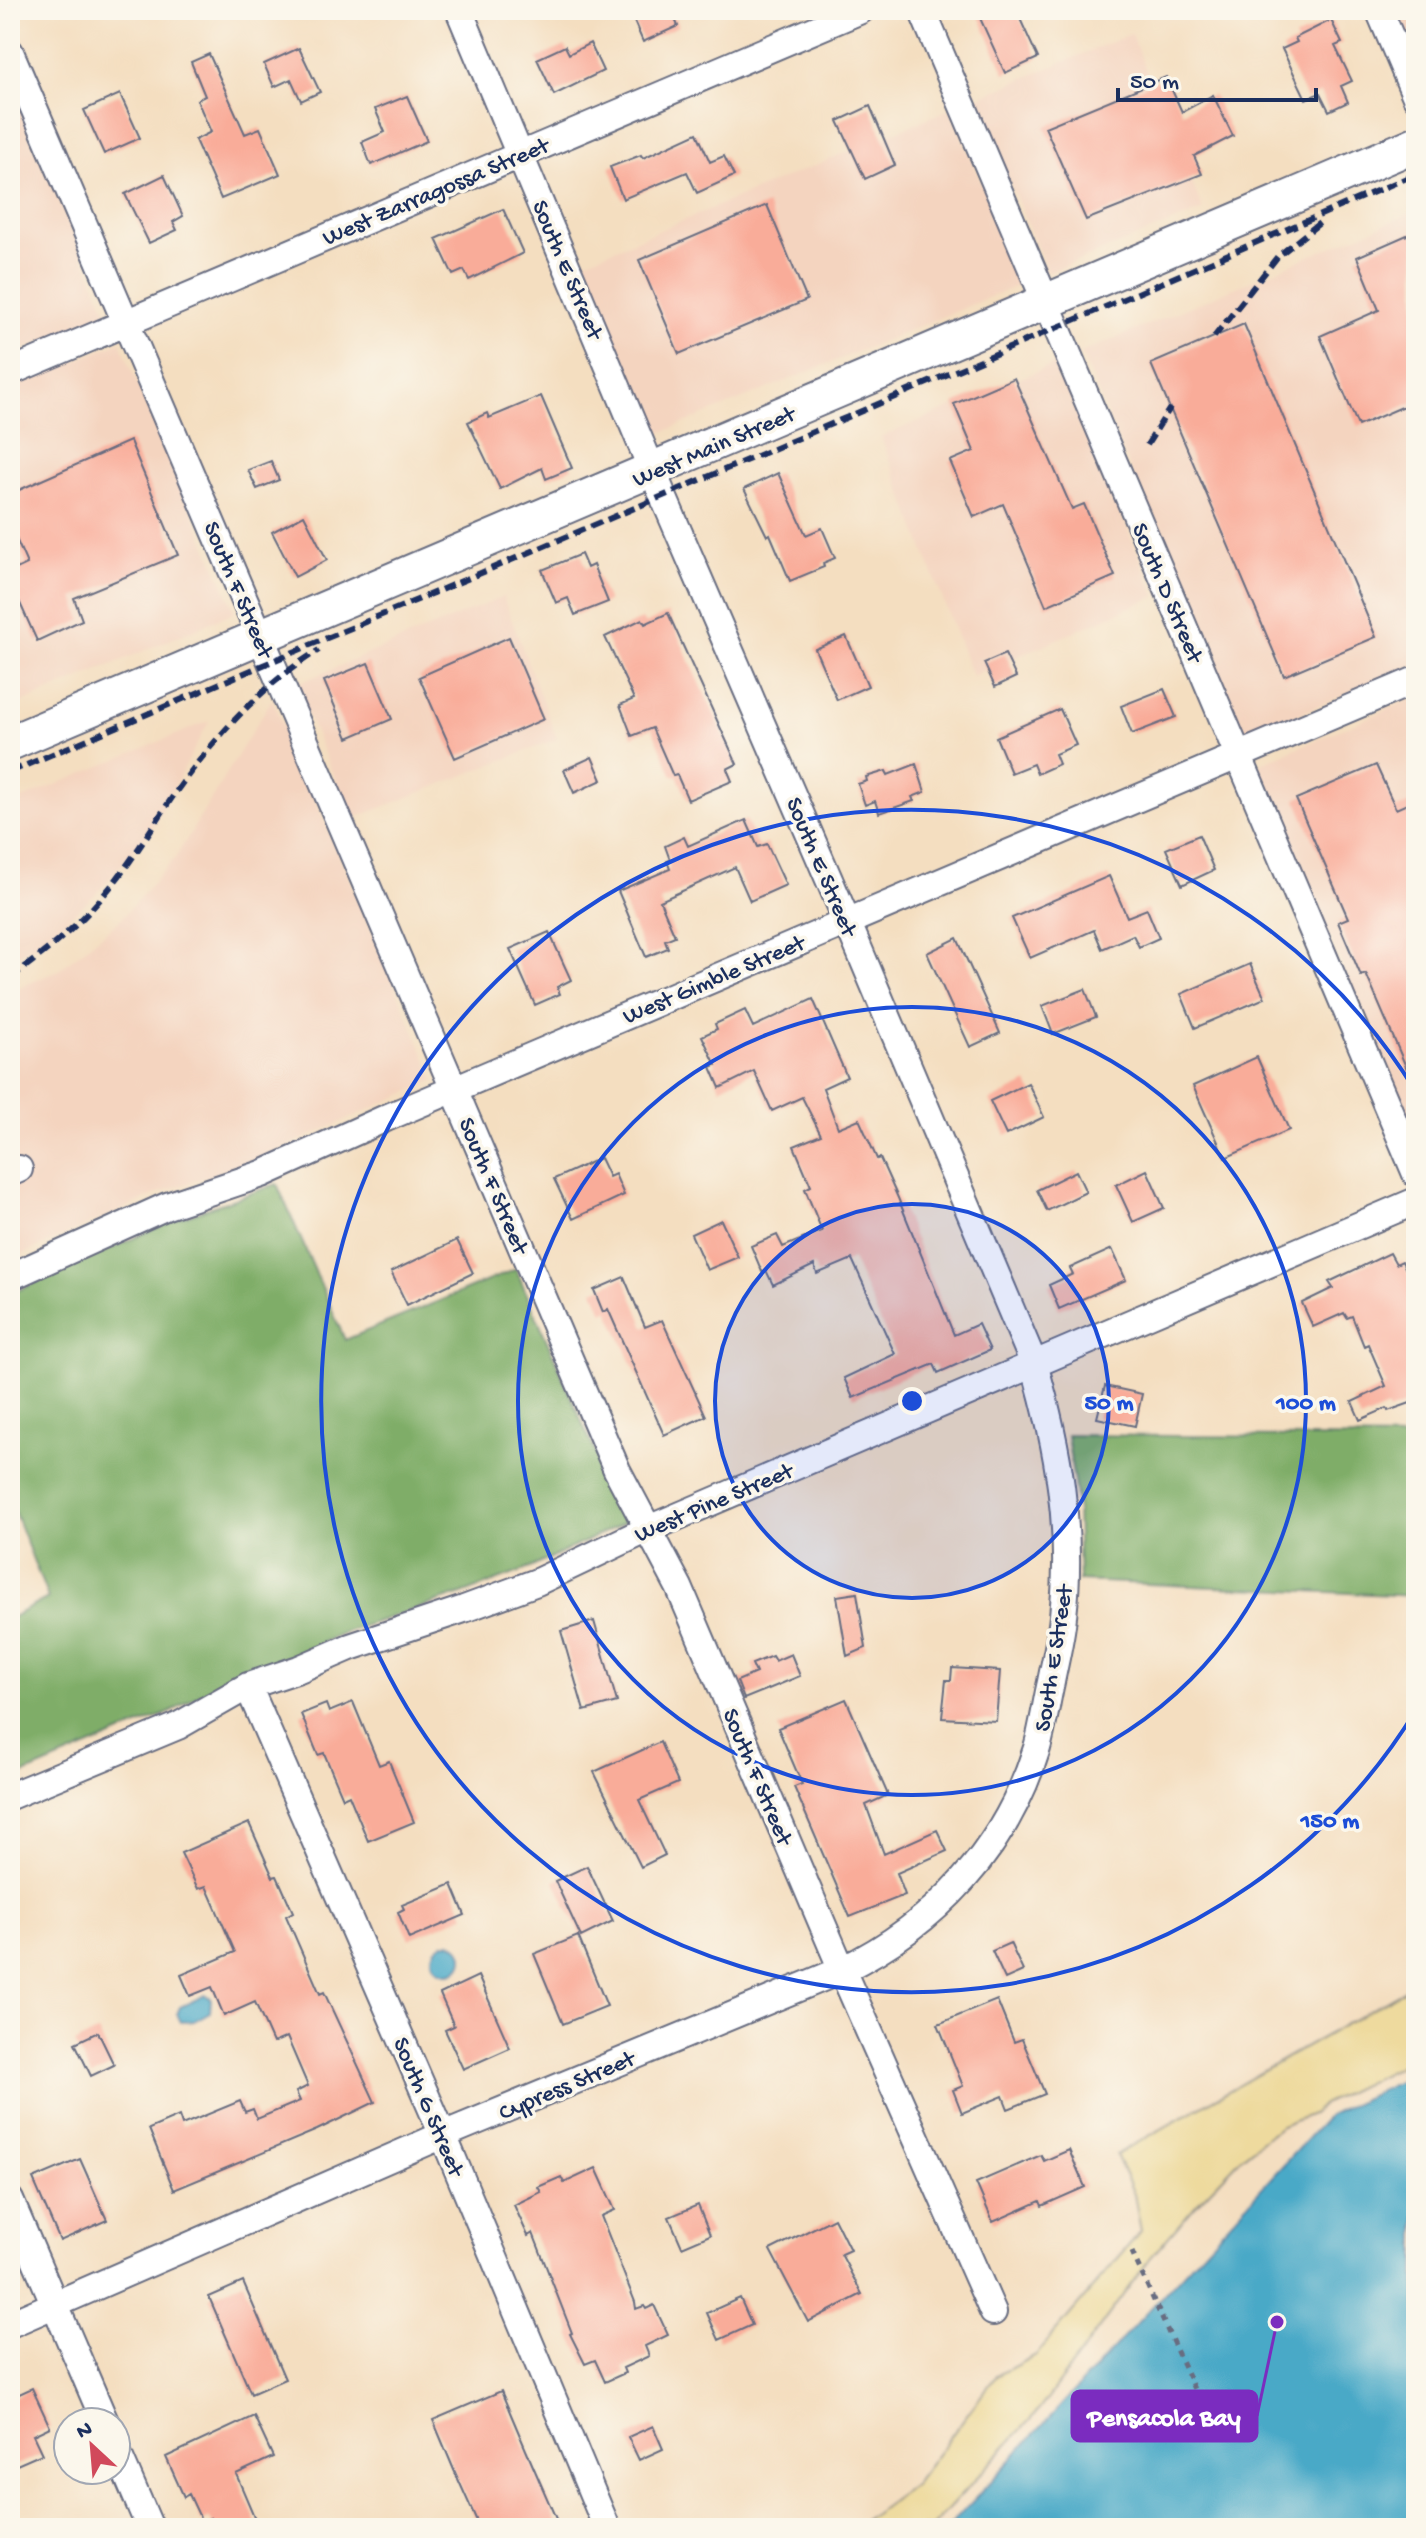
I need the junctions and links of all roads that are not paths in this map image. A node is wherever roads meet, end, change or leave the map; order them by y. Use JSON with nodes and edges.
{"nodes":[{"id":1,"x":459,"y":10,"type":"edge"},
{"id":2,"x":861,"y":10,"type":"edge"},
{"id":3,"x":922,"y":10,"type":"edge"},
{"id":4,"x":1379,"y":10,"type":"edge"},
{"id":5,"x":10,"y":52,"type":"edge"},
{"id":6,"x":1416,"y":97,"type":"edge"},
{"id":7,"x":1416,"y":144,"type":"edge"},
{"id":8,"x":520,"y":154,"type":"junction"},
{"id":9,"x":1046,"y":302,"type":"junction"},
{"id":10,"x":126,"y":323,"type":"junction"},
{"id":11,"x":10,"y":372,"type":"edge"},
{"id":12,"x":653,"y":470,"type":"junction"},
{"id":13,"x":260,"y":636,"type":"junction"},
{"id":14,"x":1416,"y":680,"type":"edge"},
{"id":15,"x":10,"y":743,"type":"edge"},
{"id":16,"x":1239,"y":756,"type":"junction"},
{"id":17,"x":847,"y":921,"type":"junction"},
{"id":18,"x":453,"y":1089,"type":"junction"},
{"id":19,"x":1416,"y":1174,"type":"edge"},
{"id":20,"x":1416,"y":1201,"type":"edge"},
{"id":21,"x":10,"y":1277,"type":"edge"},
{"id":22,"x":1034,"y":1364,"type":"junction"},
{"id":23,"x":646,"y":1530,"type":"junction"},
{"id":24,"x":248,"y":1686,"type":"junction"},
{"id":25,"x":1038,"y":1746,"type":"joint"},
{"id":26,"x":10,"y":1796,"type":"edge"},
{"id":27,"x":842,"y":1970,"type":"junction"},
{"id":28,"x":443,"y":2135,"type":"junction"},
{"id":29,"x":10,"y":2200,"type":"edge"},
{"id":30,"x":54,"y":2304,"type":"junction"},
{"id":31,"x":993,"y":2312,"type":"dead end"},
{"id":32,"x":10,"y":2324,"type":"edge"},
{"id":33,"x":98,"y":2406,"type":"edge"},
{"id":34,"x":132,"y":2486,"type":"edge"},
{"id":35,"x":150,"y":2528,"type":"edge"},
{"id":36,"x":607,"y":2528,"type":"edge"}],
"edges":[{"from":1,"to":8,"type":"street","name":"South E Street"},
{"from":2,"to":8,"type":"street","name":"West Zarragossa Street"},
{"from":3,"to":9,"type":"street","name":"South D Street"},
{"from":4,"to":6,"type":"street"},
{"from":5,"to":10,"type":"street","name":"South F Street"},
{"from":7,"to":9,"type":"main road","name":"West Main Street"},
{"from":8,"to":10,"type":"street","name":"West Zarragossa Street"},
{"from":8,"to":12,"type":"street","name":"South E Street"},
{"from":9,"to":12,"type":"main road","name":"West Main Street"},
{"from":9,"to":16,"type":"street","name":"South D Street"},
{"from":10,"to":11,"type":"street","name":"West Zarragossa Street"},
{"from":10,"to":13,"type":"street","name":"South F Street"},
{"from":12,"to":13,"type":"main road","name":"West Main Street"},
{"from":12,"to":17,"type":"street","name":"South E Street"},
{"from":13,"to":15,"type":"main road","name":"West Main Street"},
{"from":13,"to":18,"type":"street","name":"South F Street"},
{"from":14,"to":16,"type":"street","name":"West Gimble Street"},
{"from":16,"to":17,"type":"street","name":"West Gimble Street"},
{"from":16,"to":19,"type":"street","name":"South D Street"},
{"from":17,"to":18,"type":"street","name":"West Gimble Street"},
{"from":17,"to":22,"type":"street","name":"South E Street"},
{"from":18,"to":21,"type":"street","name":"West Gimble Street"},
{"from":18,"to":23,"type":"street","name":"South F Street"},
{"from":20,"to":22,"type":"street","name":"West Pine Street"},
{"from":22,"to":23,"type":"street","name":"West Pine Street"},
{"from":22,"to":25,"type":"street","name":"South E Street"},
{"from":23,"to":24,"type":"street","name":"West Pine Street"},
{"from":23,"to":27,"type":"street","name":"South F Street"},
{"from":24,"to":26,"type":"street","name":"West Pine Street"},
{"from":24,"to":28,"type":"street","name":"South G Street"},
{"from":25,"to":27,"type":"street","name":"Cypress Street"},
{"from":27,"to":28,"type":"street","name":"Cypress Street"},
{"from":27,"to":31,"type":"street","name":"South F Street"},
{"from":28,"to":30,"type":"street","name":"Cypress Street"},
{"from":28,"to":36,"type":"street","name":"South G Street"},
{"from":29,"to":30,"type":"street"},
{"from":30,"to":32,"type":"street","name":"Cypress Street"},
{"from":30,"to":33,"type":"street"},
{"from":34,"to":35,"type":"street"}]}
